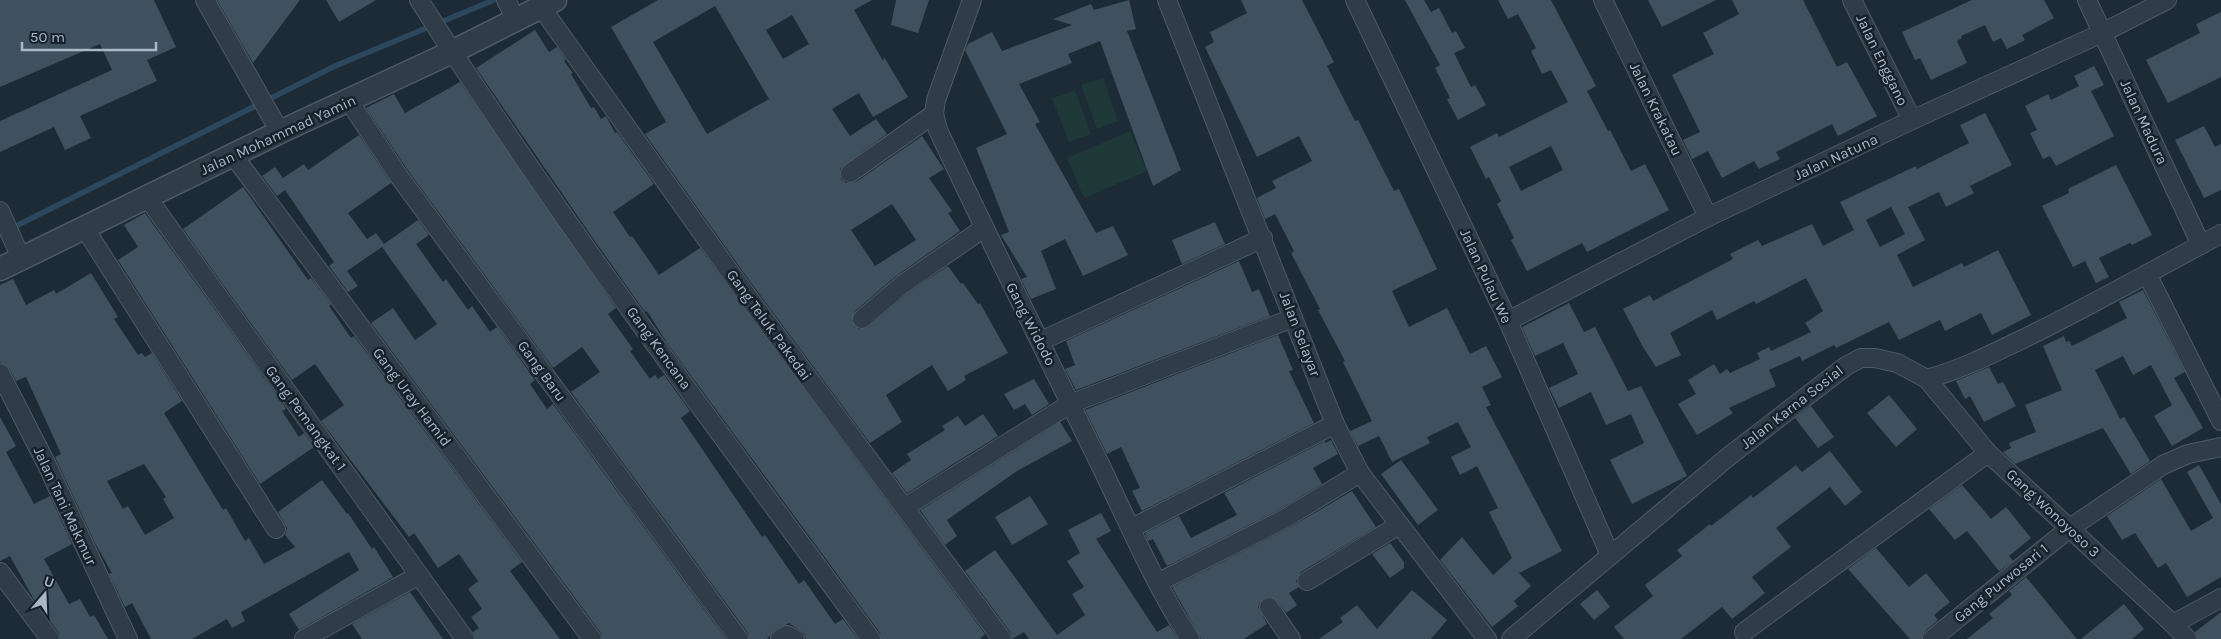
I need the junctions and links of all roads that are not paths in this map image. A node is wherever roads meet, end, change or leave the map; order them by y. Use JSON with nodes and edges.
{"nodes":[{"id":1,"x":205,"y":0,"type":"edge"},
{"id":2,"x":419,"y":0,"type":"edge"},
{"id":3,"x":506,"y":0,"type":"edge"},
{"id":4,"x":972,"y":0,"type":"edge"},
{"id":5,"x":1166,"y":0,"type":"edge"},
{"id":6,"x":1355,"y":0,"type":"edge"},
{"id":7,"x":1603,"y":0,"type":"edge"},
{"id":8,"x":1852,"y":0,"type":"edge"},
{"id":9,"x":2087,"y":0,"type":"edge"},
{"id":10,"x":2167,"y":0,"type":"edge"},
{"id":11,"x":548,"y":4,"type":"edge"},
{"id":12,"x":516,"y":19,"type":"junction"},
{"id":13,"x":2102,"y":33,"type":"junction"},
{"id":14,"x":452,"y":52,"type":"junction"},
{"id":15,"x":349,"y":101,"type":"junction"},
{"id":16,"x":934,"y":114,"type":"junction"},
{"id":17,"x":1912,"y":120,"type":"junction"},
{"id":18,"x":280,"y":132,"type":"junction"},
{"id":19,"x":232,"y":155,"type":"junction"},
{"id":20,"x":850,"y":173,"type":"dead end"},
{"id":21,"x":147,"y":197,"type":"junction"},
{"id":22,"x":0,"y":211,"type":"edge"},
{"id":23,"x":1708,"y":217,"type":"junction"},
{"id":24,"x":84,"y":227,"type":"junction"},
{"id":25,"x":984,"y":228,"type":"junction"},
{"id":26,"x":2221,"y":234,"type":"edge"},
{"id":27,"x":1262,"y":238,"type":"junction"},
{"id":28,"x":2201,"y":245,"type":"junction"},
{"id":29,"x":21,"y":257,"type":"junction"},
{"id":30,"x":0,"y":269,"type":"edge"},
{"id":31,"x":2146,"y":274,"type":"junction"},
{"id":32,"x":1293,"y":318,"type":"junction"},
{"id":33,"x":862,"y":319,"type":"dead end"},
{"id":34,"x":1508,"y":321,"type":"junction"},
{"id":35,"x":1041,"y":341,"type":"junction"},
{"id":36,"x":0,"y":373,"type":"edge"},
{"id":37,"x":1927,"y":379,"type":"junction"},
{"id":38,"x":1070,"y":404,"type":"junction"},
{"id":39,"x":2221,"y":421,"type":"edge"},
{"id":40,"x":1335,"y":424,"type":"junction"},
{"id":41,"x":2221,"y":448,"type":"edge"},
{"id":42,"x":1988,"y":453,"type":"junction"},
{"id":43,"x":1360,"y":473,"type":"junction"},
{"id":44,"x":905,"y":507,"type":"junction"},
{"id":45,"x":1399,"y":525,"type":"junction"},
{"id":46,"x":1132,"y":528,"type":"junction"},
{"id":47,"x":2070,"y":528,"type":"junction"},
{"id":48,"x":276,"y":529,"type":"dead end"},
{"id":49,"x":1610,"y":555,"type":"junction"},
{"id":50,"x":0,"y":572,"type":"edge"},
{"id":51,"x":419,"y":575,"type":"junction"},
{"id":52,"x":1307,"y":581,"type":"dead end"},
{"id":53,"x":1159,"y":582,"type":"junction"},
{"id":54,"x":2221,"y":598,"type":"edge"},
{"id":55,"x":1269,"y":607,"type":"dead end"},
{"id":56,"x":2174,"y":624,"type":"junction"},
{"id":57,"x":1744,"y":632,"type":"dead end"},
{"id":58,"x":330,"y":633,"type":"edge"},
{"id":59,"x":50,"y":639,"type":"edge"},
{"id":60,"x":128,"y":639,"type":"edge"},
{"id":61,"x":304,"y":639,"type":"edge"},
{"id":62,"x":465,"y":639,"type":"edge"},
{"id":63,"x":592,"y":639,"type":"edge"},
{"id":64,"x":739,"y":639,"type":"edge"},
{"id":65,"x":780,"y":639,"type":"edge"},
{"id":66,"x":795,"y":639,"type":"edge"},
{"id":67,"x":872,"y":639,"type":"edge"},
{"id":68,"x":1002,"y":639,"type":"edge"},
{"id":69,"x":1190,"y":639,"type":"edge"},
{"id":70,"x":1291,"y":639,"type":"edge"},
{"id":71,"x":1487,"y":639,"type":"edge"},
{"id":72,"x":1511,"y":639,"type":"edge"},
{"id":73,"x":1932,"y":639,"type":"edge"},
{"id":74,"x":2187,"y":639,"type":"edge"}],
"edges":[{"from":1,"to":18,"type":"street"},
{"from":2,"to":14,"type":"street","name":"Gang Kencana"},
{"from":3,"to":12,"type":"street"},
{"from":4,"to":16,"type":"street"},
{"from":5,"to":27,"type":"street","name":"Jalan Selayar"},
{"from":6,"to":34,"type":"street","name":"Jalan Pulau We"},
{"from":7,"to":23,"type":"street","name":"Jalan Krakatau"},
{"from":8,"to":17,"type":"street","name":"Jalan Enggano"},
{"from":9,"to":13,"type":"street","name":"Jalan Madura"},
{"from":10,"to":13,"type":"street","name":"Jalan Natuna"},
{"from":11,"to":12,"type":"street","name":"Jalan Mohammad Yamin"},
{"from":11,"to":44,"type":"street","name":"Gang Teluk Pakedai"},
{"from":12,"to":14,"type":"street","name":"Jalan Mohammad Yamin"},
{"from":13,"to":17,"type":"street","name":"Jalan Natuna"},
{"from":13,"to":28,"type":"street","name":"Jalan Madura"},
{"from":14,"to":15,"type":"street","name":"Jalan Mohammad Yamin"},
{"from":14,"to":67,"type":"street","name":"Gang Kencana"},
{"from":15,"to":18,"type":"street","name":"Jalan Mohammad Yamin"},
{"from":15,"to":64,"type":"street","name":"Gang Baru"},
{"from":16,"to":20,"type":"street"},
{"from":16,"to":25,"type":"street","name":"Gang Widodo"},
{"from":17,"to":23,"type":"street","name":"Jalan Natuna"},
{"from":18,"to":19,"type":"street","name":"Jalan Mohammad Yamin"},
{"from":19,"to":21,"type":"street","name":"Jalan Mohammad Yamin"},
{"from":19,"to":63,"type":"street","name":"Gang Uray Hamid"},
{"from":21,"to":24,"type":"street","name":"Jalan Mohammad Yamin"},
{"from":21,"to":51,"type":"street","name":"Gang Pemangkat 1"},
{"from":22,"to":29,"type":"street"},
{"from":23,"to":34,"type":"street","name":"Jalan Natuna"},
{"from":24,"to":29,"type":"street","name":"Jalan Mohammad Yamin"},
{"from":24,"to":48,"type":"street"},
{"from":25,"to":33,"type":"street"},
{"from":25,"to":35,"type":"street","name":"Gang Widodo"},
{"from":26,"to":28,"type":"street"},
{"from":27,"to":32,"type":"street","name":"Jalan Selayar"},
{"from":27,"to":35,"type":"street"},
{"from":28,"to":31,"type":"street"},
{"from":29,"to":30,"type":"street","name":"Jalan Mohammad Yamin"},
{"from":31,"to":37,"type":"street"},
{"from":31,"to":39,"type":"street"},
{"from":32,"to":38,"type":"street"},
{"from":32,"to":40,"type":"street","name":"Jalan Selayar"},
{"from":34,"to":49,"type":"street","name":"Jalan Pulau We"},
{"from":35,"to":38,"type":"street","name":"Gang Widodo"},
{"from":36,"to":60,"type":"street","name":"Jalan Tani Makmur"},
{"from":37,"to":42,"type":"street","name":"Gang Wonoyoso 3"},
{"from":37,"to":49,"type":"street","name":"Jalan Karna Sosial"},
{"from":38,"to":44,"type":"street"},
{"from":38,"to":46,"type":"street","name":"Gang Widodo"},
{"from":40,"to":43,"type":"street","name":"Jalan Selayar"},
{"from":40,"to":46,"type":"street"},
{"from":41,"to":47,"type":"street","name":"Gang Purwosari 1"},
{"from":42,"to":47,"type":"street","name":"Gang Wonoyoso 3"},
{"from":42,"to":57,"type":"street"},
{"from":43,"to":45,"type":"street","name":"Jalan Selayar"},
{"from":43,"to":53,"type":"street"},
{"from":44,"to":68,"type":"street","name":"Gang Teluk Pakedai"},
{"from":45,"to":52,"type":"street"},
{"from":45,"to":71,"type":"street","name":"Jalan Selayar"},
{"from":46,"to":53,"type":"street","name":"Gang Widodo"},
{"from":47,"to":56,"type":"street","name":"Gang Wonoyoso 3"},
{"from":47,"to":73,"type":"street","name":"Gang Purwosari 1"},
{"from":49,"to":72,"type":"street","name":"Jalan Karna Sosial"},
{"from":50,"to":59,"type":"street"},
{"from":51,"to":58,"type":"street"},
{"from":51,"to":62,"type":"street","name":"Gang Pemangkat 1"},
{"from":53,"to":69,"type":"street","name":"Gang Widodo"},
{"from":54,"to":56,"type":"street"},
{"from":55,"to":70,"type":"street"},
{"from":56,"to":74,"type":"street","name":"Gang Wonoyoso 3"},
{"from":58,"to":61,"type":"street"},
{"from":65,"to":66,"type":"street"}]}
